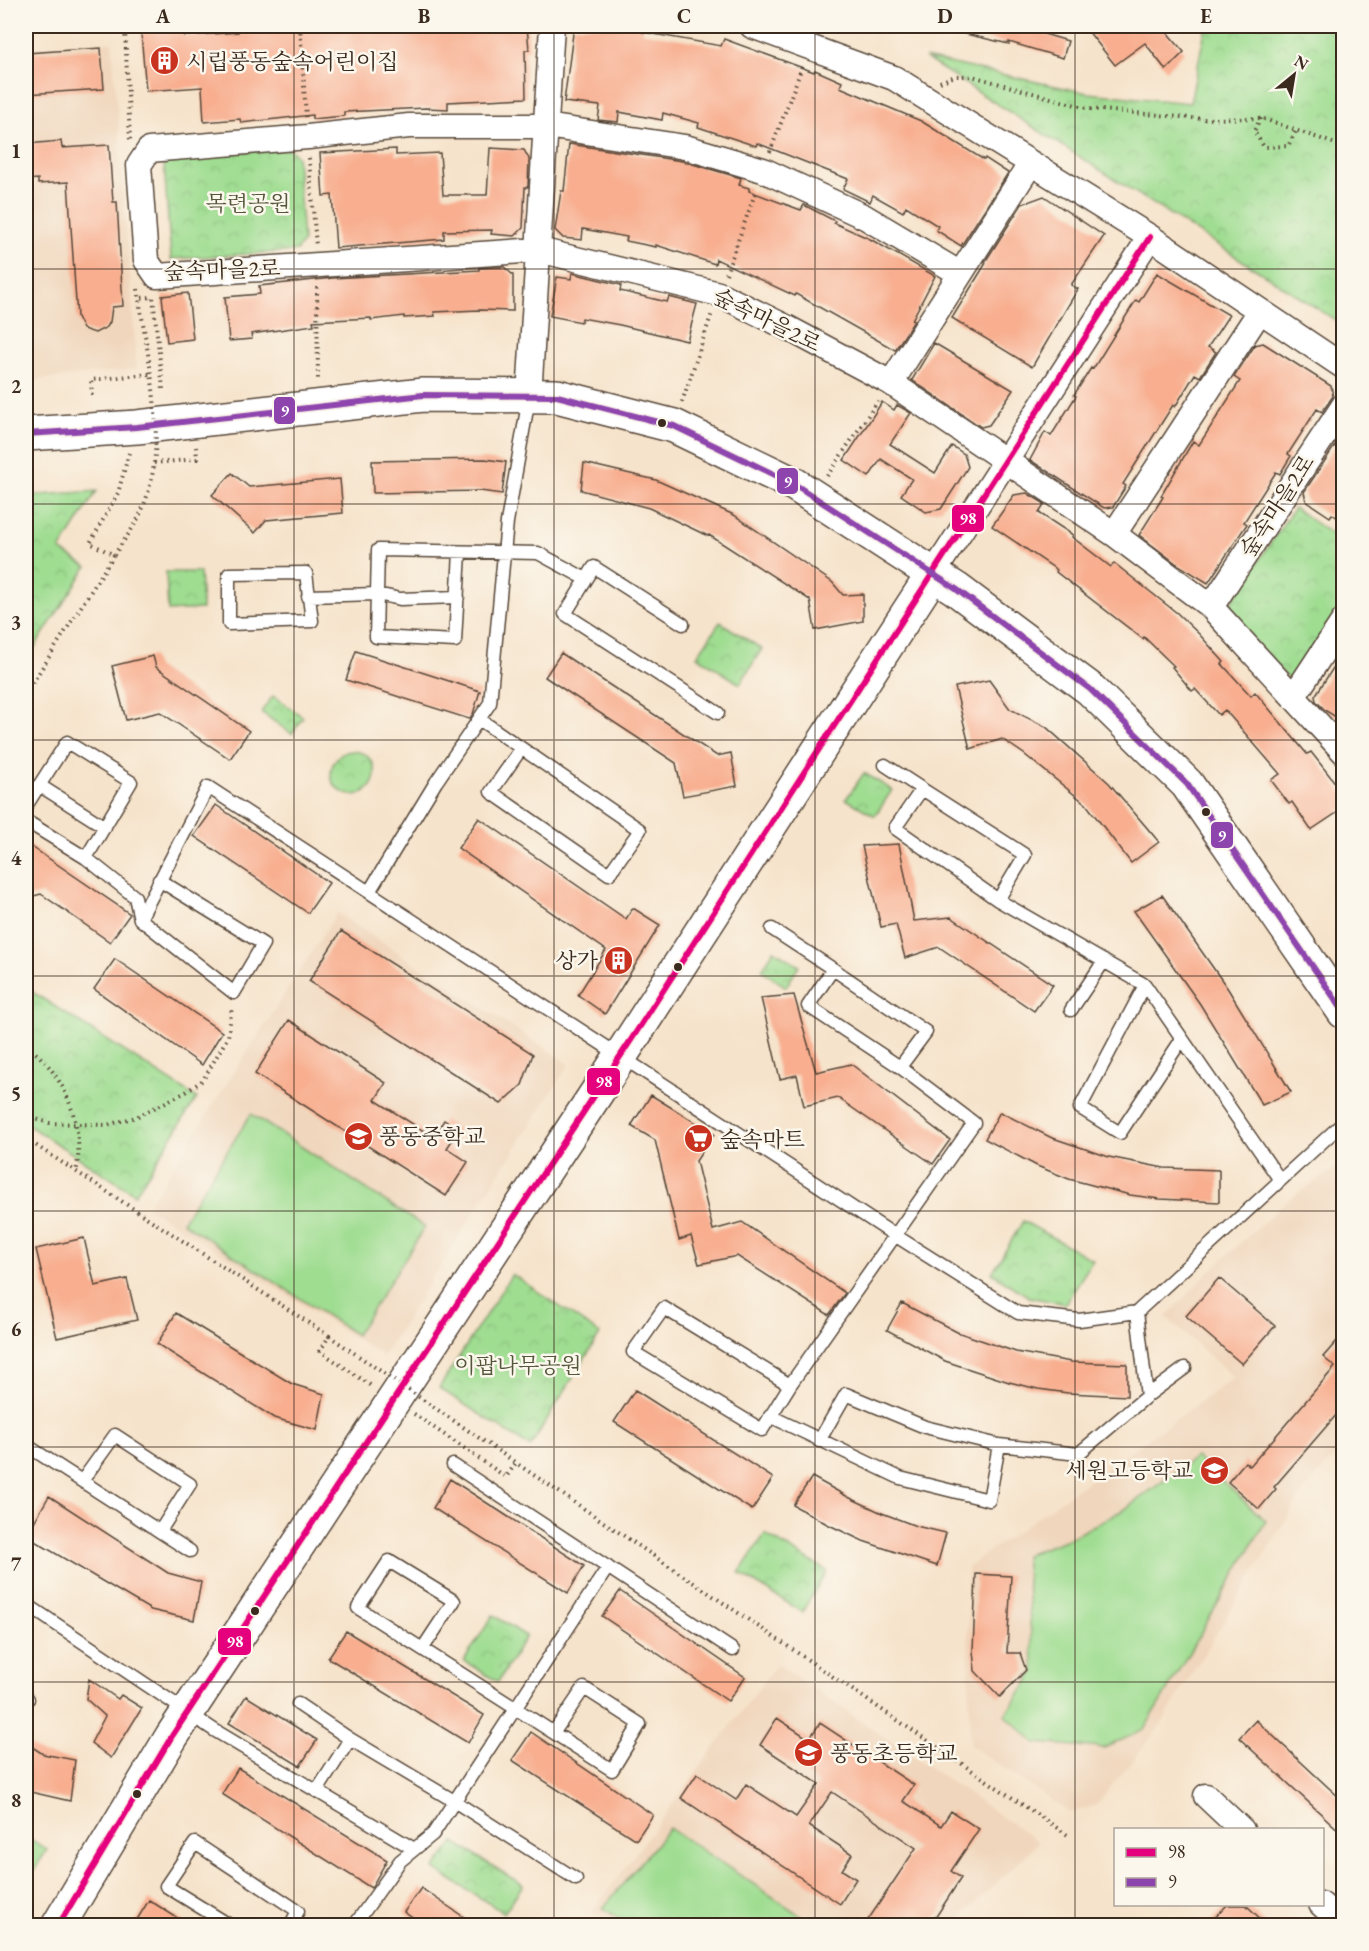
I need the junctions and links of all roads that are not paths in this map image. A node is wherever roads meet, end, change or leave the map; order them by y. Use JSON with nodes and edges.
{"nodes":[{"id":1,"x":552,"y":26,"type":"edge"},
{"id":2,"x":754,"y":26,"type":"edge"},
{"id":3,"x":546,"y":126,"type":"junction"},
{"id":4,"x":1031,"y":163,"type":"junction"},
{"id":5,"x":1150,"y":237,"type":"junction"},
{"id":6,"x":539,"y":250,"type":"junction"},
{"id":7,"x":959,"y":273,"type":"junction"},
{"id":8,"x":1260,"y":311,"type":"junction"},
{"id":9,"x":1344,"y":367,"type":"edge"},
{"id":10,"x":891,"y":383,"type":"junction"},
{"id":11,"x":529,"y":396,"type":"junction"},
{"id":12,"x":1344,"y":405,"type":"edge"},
{"id":13,"x":26,"y":434,"type":"edge"},
{"id":14,"x":1005,"y":461,"type":"junction"},
{"id":15,"x":1114,"y":534,"type":"junction"},
{"id":16,"x":460,"y":552,"type":"junction"},
{"id":17,"x":504,"y":552,"type":"junction"},
{"id":18,"x":933,"y":573,"type":"junction"},
{"id":19,"x":586,"y":579,"type":"junction"},
{"id":20,"x":377,"y":594,"type":"junction"},
{"id":21,"x":308,"y":597,"type":"junction"},
{"id":22,"x":458,"y":597,"type":"junction"},
{"id":23,"x":1211,"y":607,"type":"junction"},
{"id":24,"x":1344,"y":620,"type":"edge"},
{"id":25,"x":683,"y":624,"type":"dead end"},
{"id":26,"x":1294,"y":696,"type":"junction"},
{"id":27,"x":718,"y":713,"type":"dead end"},
{"id":28,"x":479,"y":719,"type":"junction"},
{"id":29,"x":521,"y":749,"type":"junction"},
{"id":30,"x":1344,"y":752,"type":"edge"},
{"id":31,"x":885,"y":765,"type":"dead end"},
{"id":32,"x":39,"y":785,"type":"junction"},
{"id":33,"x":922,"y":789,"type":"junction"},
{"id":34,"x":26,"y":806,"type":"edge"},
{"id":35,"x":26,"y":821,"type":"edge"},
{"id":36,"x":105,"y":826,"type":"junction"},
{"id":37,"x":86,"y":858,"type":"junction"},
{"id":38,"x":159,"y":880,"type":"junction"},
{"id":39,"x":369,"y":892,"type":"junction"},
{"id":40,"x":998,"y":900,"type":"junction"},
{"id":41,"x":140,"y":919,"type":"junction"},
{"id":42,"x":772,"y":929,"type":"dead end"},
{"id":43,"x":1104,"y":961,"type":"junction"},
{"id":44,"x":833,"y":969,"type":"junction"},
{"id":45,"x":1145,"y":985,"type":"junction"},
{"id":46,"x":1071,"y":1010,"type":"dead end"},
{"id":47,"x":1344,"y":1012,"type":"edge"},
{"id":48,"x":1182,"y":1039,"type":"junction"},
{"id":49,"x":620,"y":1057,"type":"junction"},
{"id":50,"x":900,"y":1067,"type":"junction"},
{"id":51,"x":1344,"y":1122,"type":"edge"},
{"id":52,"x":1280,"y":1180,"type":"junction"},
{"id":53,"x":896,"y":1236,"type":"junction"},
{"id":54,"x":1137,"y":1312,"type":"junction"},
{"id":55,"x":1185,"y":1368,"type":"dead end"},
{"id":56,"x":790,"y":1385,"type":"junction"},
{"id":57,"x":1147,"y":1396,"type":"junction"},
{"id":58,"x":770,"y":1416,"type":"junction"},
{"id":59,"x":819,"y":1441,"type":"junction"},
{"id":60,"x":26,"y":1444,"type":"edge"},
{"id":61,"x":999,"y":1445,"type":"junction"},
{"id":62,"x":453,"y":1465,"type":"dead end"},
{"id":63,"x":82,"y":1481,"type":"junction"},
{"id":64,"x":160,"y":1531,"type":"junction"},
{"id":65,"x":190,"y":1551,"type":"dead end"},
{"id":66,"x":608,"y":1567,"type":"junction"},
{"id":67,"x":26,"y":1604,"type":"edge"},
{"id":68,"x":423,"y":1648,"type":"junction"},
{"id":69,"x":733,"y":1650,"type":"dead end"},
{"id":70,"x":298,"y":1704,"type":"dead end"},
{"id":71,"x":515,"y":1708,"type":"junction"},
{"id":72,"x":187,"y":1713,"type":"junction"},
{"id":73,"x":554,"y":1732,"type":"junction"},
{"id":74,"x":350,"y":1739,"type":"junction"},
{"id":75,"x":317,"y":1791,"type":"junction"},
{"id":76,"x":1206,"y":1796,"type":"dead end"},
{"id":77,"x":454,"y":1801,"type":"junction"},
{"id":78,"x":1240,"y":1828,"type":"edge"},
{"id":79,"x":414,"y":1849,"type":"junction"},
{"id":80,"x":576,"y":1879,"type":"dead end"},
{"id":81,"x":1322,"y":1906,"type":"edge"},
{"id":82,"x":1344,"y":1925,"type":"edge"},
{"id":83,"x":58,"y":1926,"type":"edge"},
{"id":84,"x":231,"y":1926,"type":"edge"},
{"id":85,"x":290,"y":1926,"type":"edge"},
{"id":86,"x":354,"y":1926,"type":"edge"}],
"edges":[{"from":1,"to":3,"type":"street"},
{"from":2,"to":4,"type":"street"},
{"from":3,"to":6,"type":"street"},
{"from":3,"to":6,"type":"street","name":"숲속마을2로"},
{"from":3,"to":7,"type":"street","name":"숲속마을2로"},
{"from":4,"to":5,"type":"street"},
{"from":4,"to":7,"type":"street"},
{"from":5,"to":8,"type":"street"},
{"from":5,"to":14,"type":"street"},
{"from":6,"to":10,"type":"street","name":"숲속마을2로"},
{"from":6,"to":11,"type":"street"},
{"from":7,"to":10,"type":"street"},
{"from":8,"to":9,"type":"street"},
{"from":8,"to":15,"type":"street"},
{"from":10,"to":14,"type":"street","name":"숲속마을2로"},
{"from":11,"to":13,"type":"street"},
{"from":11,"to":17,"type":"lane"},
{"from":11,"to":18,"type":"street"},
{"from":12,"to":23,"type":"street","name":"숲속마을2로"},
{"from":14,"to":15,"type":"street","name":"숲속마을2로"},
{"from":14,"to":18,"type":"street"},
{"from":15,"to":23,"type":"street","name":"숲속마을2로"},
{"from":16,"to":17,"type":"lane"},
{"from":16,"to":20,"type":"lane"},
{"from":16,"to":22,"type":"lane"},
{"from":17,"to":19,"type":"lane"},
{"from":17,"to":28,"type":"lane"},
{"from":18,"to":47,"type":"street"},
{"from":18,"to":49,"type":"street"},
{"from":19,"to":25,"type":"lane"},
{"from":19,"to":27,"type":"lane"},
{"from":20,"to":21,"type":"lane"},
{"from":20,"to":22,"type":"lane"},
{"from":20,"to":22,"type":"lane"},
{"from":21,"to":21,"type":"lane"},
{"from":23,"to":26,"type":"street","name":"숲속마을2로"},
{"from":24,"to":26,"type":"street"},
{"from":26,"to":30,"type":"street","name":"숲속마을2로"},
{"from":28,"to":29,"type":"lane"},
{"from":28,"to":39,"type":"lane"},
{"from":29,"to":29,"type":"lane"},
{"from":31,"to":33,"type":"lane"},
{"from":32,"to":34,"type":"lane"},
{"from":32,"to":36,"type":"lane"},
{"from":32,"to":36,"type":"lane"},
{"from":33,"to":40,"type":"lane"},
{"from":33,"to":40,"type":"lane"},
{"from":35,"to":37,"type":"lane"},
{"from":36,"to":37,"type":"lane"},
{"from":37,"to":41,"type":"lane"},
{"from":38,"to":39,"type":"lane"},
{"from":38,"to":41,"type":"lane"},
{"from":38,"to":41,"type":"lane"},
{"from":39,"to":49,"type":"lane"},
{"from":40,"to":43,"type":"lane"},
{"from":42,"to":44,"type":"lane"},
{"from":43,"to":45,"type":"lane"},
{"from":43,"to":46,"type":"lane"},
{"from":44,"to":50,"type":"lane"},
{"from":44,"to":50,"type":"lane"},
{"from":45,"to":48,"type":"lane"},
{"from":45,"to":48,"type":"lane"},
{"from":48,"to":52,"type":"lane"},
{"from":49,"to":53,"type":"lane"},
{"from":49,"to":72,"type":"street"},
{"from":50,"to":53,"type":"lane"},
{"from":51,"to":52,"type":"lane"},
{"from":52,"to":54,"type":"lane"},
{"from":53,"to":54,"type":"lane"},
{"from":53,"to":56,"type":"lane"},
{"from":54,"to":57,"type":"lane"},
{"from":55,"to":57,"type":"lane"},
{"from":56,"to":58,"type":"lane"},
{"from":56,"to":58,"type":"lane"},
{"from":57,"to":61,"type":"lane"},
{"from":58,"to":59,"type":"lane"},
{"from":59,"to":61,"type":"lane"},
{"from":59,"to":61,"type":"lane"},
{"from":60,"to":63,"type":"lane"},
{"from":62,"to":66,"type":"lane"},
{"from":63,"to":64,"type":"lane"},
{"from":63,"to":64,"type":"lane"},
{"from":64,"to":65,"type":"lane"},
{"from":66,"to":69,"type":"lane"},
{"from":66,"to":71,"type":"lane"},
{"from":67,"to":72,"type":"lane"},
{"from":68,"to":68,"type":"lane"},
{"from":68,"to":71,"type":"lane"},
{"from":70,"to":74,"type":"lane"},
{"from":71,"to":73,"type":"lane"},
{"from":71,"to":77,"type":"lane"},
{"from":72,"to":75,"type":"lane"},
{"from":72,"to":83,"type":"street"},
{"from":73,"to":73,"type":"lane"},
{"from":74,"to":75,"type":"lane"},
{"from":74,"to":77,"type":"lane"},
{"from":75,"to":79,"type":"lane"},
{"from":76,"to":78,"type":"street"},
{"from":77,"to":79,"type":"lane"},
{"from":77,"to":80,"type":"lane"},
{"from":79,"to":86,"type":"lane"},
{"from":81,"to":82,"type":"street"},
{"from":84,"to":85,"type":"lane"}]}
